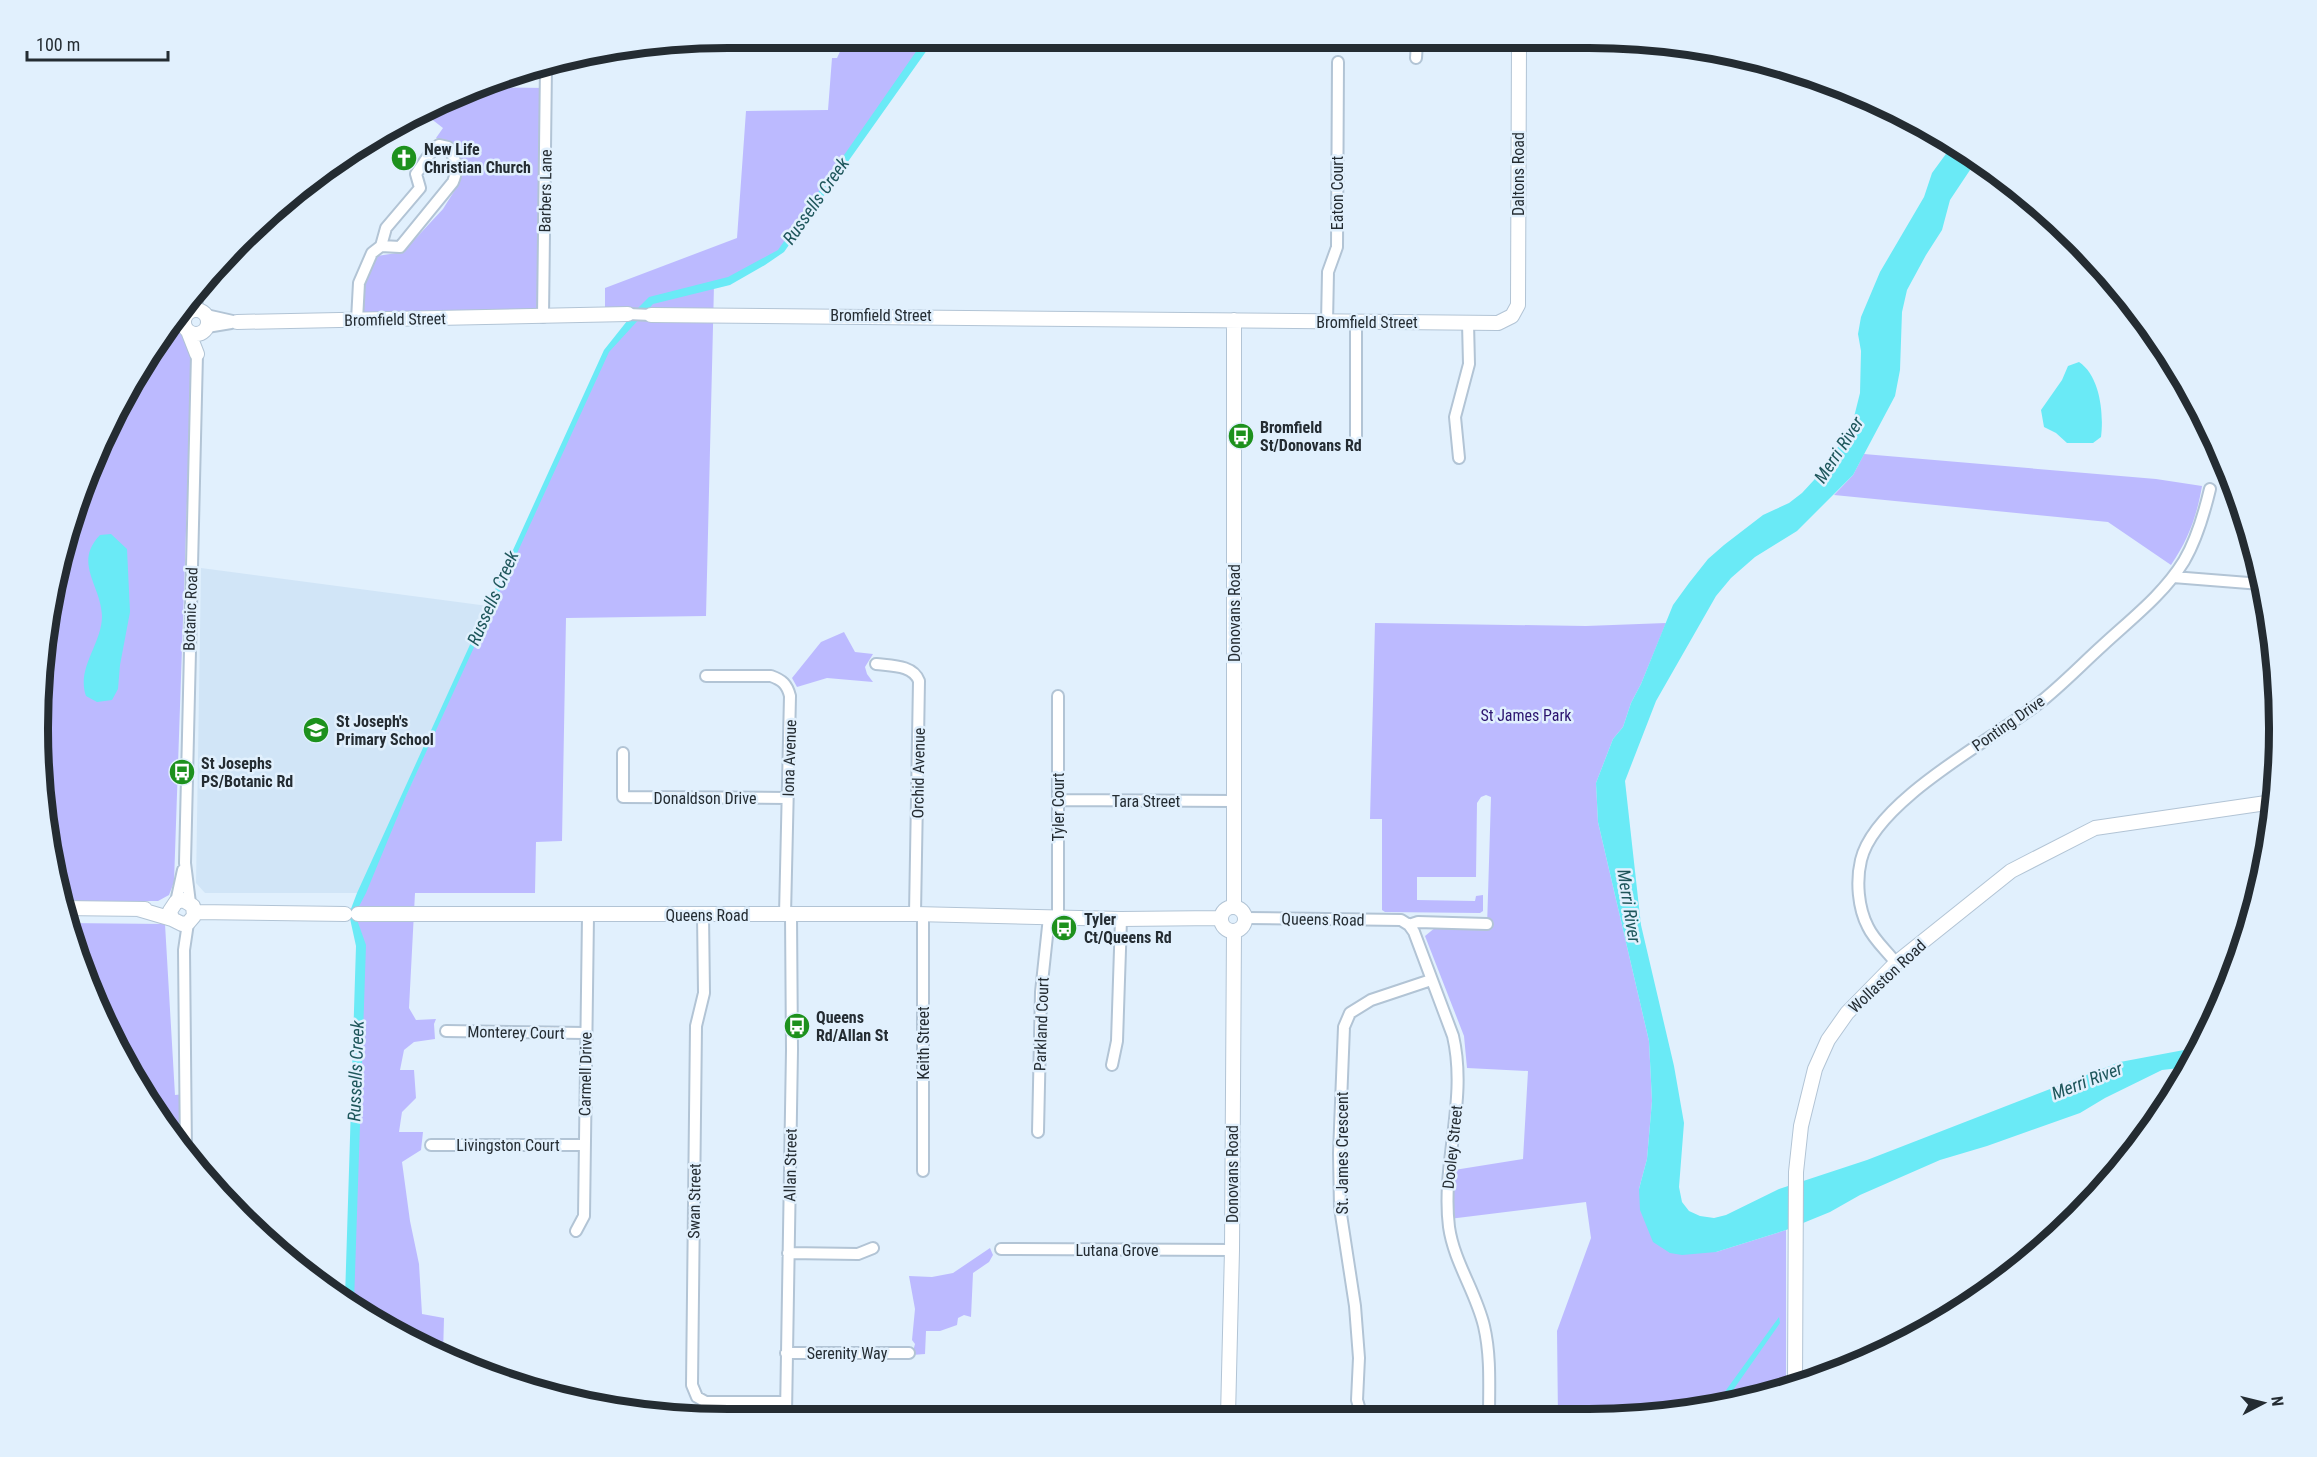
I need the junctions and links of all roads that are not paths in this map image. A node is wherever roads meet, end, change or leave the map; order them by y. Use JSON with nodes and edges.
{"nodes":[{"id":1,"x":1417,"y":48,"type":"edge"},
{"id":2,"x":1519,"y":48,"type":"edge"},
{"id":3,"x":1416,"y":58,"type":"dead end"},
{"id":4,"x":1338,"y":62,"type":"dead end"},
{"id":5,"x":546,"y":73,"type":"edge"},
{"id":6,"x":420,"y":188,"type":"junction"},
{"id":7,"x":438,"y":200,"type":"junction"},
{"id":8,"x":381,"y":246,"type":"junction"},
{"id":9,"x":1518,"y":305,"type":"joint"},
{"id":10,"x":628,"y":314,"type":"joint"},
{"id":11,"x":651,"y":315,"type":"joint"},
{"id":12,"x":543,"y":317,"type":"junction"},
{"id":13,"x":357,"y":320,"type":"junction"},
{"id":14,"x":1234,"y":320,"type":"junction"},
{"id":15,"x":194,"y":321,"type":"edge"},
{"id":16,"x":237,"y":322,"type":"joint"},
{"id":17,"x":1327,"y":322,"type":"junction"},
{"id":18,"x":1356,"y":322,"type":"junction"},
{"id":19,"x":1468,"y":323,"type":"junction"},
{"id":20,"x":197,"y":354,"type":"joint"},
{"id":21,"x":1356,"y":446,"type":"dead end"},
{"id":22,"x":1459,"y":458,"type":"dead end"},
{"id":23,"x":2210,"y":489,"type":"dead end"},
{"id":24,"x":2173,"y":577,"type":"junction"},
{"id":25,"x":2253,"y":583,"type":"edge"},
{"id":26,"x":876,"y":664,"type":"dead end"},
{"id":27,"x":706,"y":676,"type":"dead end"},
{"id":28,"x":1058,"y":696,"type":"dead end"},
{"id":29,"x":623,"y":753,"type":"dead end"},
{"id":30,"x":787,"y":798,"type":"junction"},
{"id":31,"x":1058,"y":800,"type":"junction"},
{"id":32,"x":1233,"y":801,"type":"junction"},
{"id":33,"x":2265,"y":803,"type":"edge"},
{"id":34,"x":1234,"y":906,"type":"junction"},
{"id":35,"x":72,"y":908,"type":"edge"},
{"id":36,"x":182,"y":913,"type":"junction"},
{"id":37,"x":919,"y":914,"type":"junction"},
{"id":38,"x":703,"y":915,"type":"junction"},
{"id":39,"x":788,"y":915,"type":"junction"},
{"id":40,"x":588,"y":916,"type":"junction"},
{"id":41,"x":1053,"y":917,"type":"junction"},
{"id":42,"x":1220,"y":918,"type":"junction"},
{"id":43,"x":1246,"y":918,"type":"junction"},
{"id":44,"x":1121,"y":919,"type":"junction"},
{"id":45,"x":1405,"y":923,"type":"junction"},
{"id":46,"x":1487,"y":924,"type":"dead end"},
{"id":47,"x":1234,"y":931,"type":"junction"},
{"id":48,"x":1896,"y":963,"type":"junction"},
{"id":49,"x":1431,"y":980,"type":"junction"},
{"id":50,"x":446,"y":1031,"type":"dead end"},
{"id":51,"x":585,"y":1033,"type":"junction"},
{"id":52,"x":1112,"y":1065,"type":"dead end"},
{"id":53,"x":1038,"y":1132,"type":"dead end"},
{"id":54,"x":186,"y":1139,"type":"edge"},
{"id":55,"x":431,"y":1145,"type":"dead end"},
{"id":56,"x":584,"y":1145,"type":"junction"},
{"id":57,"x":922,"y":1171,"type":"dead end"},
{"id":58,"x":576,"y":1232,"type":"dead end"},
{"id":59,"x":873,"y":1248,"type":"dead end"},
{"id":60,"x":1001,"y":1249,"type":"dead end"},
{"id":61,"x":1232,"y":1250,"type":"junction"},
{"id":62,"x":788,"y":1253,"type":"junction"},
{"id":63,"x":786,"y":1353,"type":"junction"},
{"id":64,"x":910,"y":1355,"type":"dead end"},
{"id":65,"x":1795,"y":1377,"type":"edge"},
{"id":66,"x":786,"y":1401,"type":"junction"},
{"id":67,"x":786,"y":1409,"type":"edge"},
{"id":68,"x":1228,"y":1409,"type":"edge"},
{"id":69,"x":1359,"y":1409,"type":"edge"},
{"id":70,"x":1489,"y":1409,"type":"edge"}],
"edges":[{"from":1,"to":3,"type":"street"},
{"from":2,"to":9,"type":"street","name":"Daltons Road"},
{"from":4,"to":17,"type":"street","name":"Eaton Court"},
{"from":5,"to":12,"type":"street","name":"Barbers Lane"},
{"from":6,"to":7,"type":"street"},
{"from":6,"to":7,"type":"street"},
{"from":6,"to":8,"type":"street"},
{"from":7,"to":8,"type":"street"},
{"from":8,"to":13,"type":"street"},
{"from":9,"to":19,"type":"street","name":"Bromfield Street"},
{"from":10,"to":11,"type":"street","name":"Bromfield Street"},
{"from":10,"to":12,"type":"street","name":"Bromfield Street"},
{"from":11,"to":14,"type":"street","name":"Bromfield Street"},
{"from":12,"to":13,"type":"street","name":"Bromfield Street"},
{"from":13,"to":16,"type":"street","name":"Bromfield Street"},
{"from":14,"to":17,"type":"street","name":"Bromfield Street"},
{"from":14,"to":32,"type":"street","name":"Donovans Road"},
{"from":15,"to":16,"type":"street","name":"Bromfield Street"},
{"from":15,"to":20,"type":"street","name":"Botanic Road"},
{"from":17,"to":18,"type":"street","name":"Bromfield Street"},
{"from":18,"to":19,"type":"street","name":"Bromfield Street"},
{"from":18,"to":21,"type":"street"},
{"from":19,"to":22,"type":"street"},
{"from":20,"to":36,"type":"street","name":"Botanic Road"},
{"from":23,"to":24,"type":"street","name":"Ponting Drive"},
{"from":24,"to":25,"type":"street"},
{"from":24,"to":48,"type":"street","name":"Ponting Drive"},
{"from":26,"to":37,"type":"street","name":"Orchid Avenue"},
{"from":27,"to":30,"type":"street","name":"Iona Avenue"},
{"from":28,"to":31,"type":"street","name":"Tyler Court"},
{"from":29,"to":30,"type":"street","name":"Donaldson Drive"},
{"from":30,"to":39,"type":"street","name":"Iona Avenue"},
{"from":31,"to":32,"type":"street","name":"Tara Street"},
{"from":31,"to":41,"type":"street","name":"Tyler Court"},
{"from":32,"to":34,"type":"street","name":"Donovans Road"},
{"from":33,"to":48,"type":"street","name":"Wollaston Road"},
{"from":34,"to":42,"type":"street"},
{"from":34,"to":43,"type":"street"},
{"from":35,"to":36,"type":"street","name":"Queens Road"},
{"from":36,"to":40,"type":"street","name":"Queens Road"},
{"from":36,"to":54,"type":"street","name":"Botanic Road"},
{"from":37,"to":39,"type":"street","name":"Queens Road"},
{"from":37,"to":41,"type":"street","name":"Queens Road"},
{"from":37,"to":57,"type":"street","name":"Keith Street"},
{"from":38,"to":39,"type":"street","name":"Queens Road"},
{"from":38,"to":40,"type":"street","name":"Queens Road"},
{"from":38,"to":66,"type":"street","name":"Swan Street"},
{"from":39,"to":62,"type":"street","name":"Allan Street"},
{"from":40,"to":51,"type":"street","name":"Carmell Drive"},
{"from":41,"to":44,"type":"street","name":"Queens Road"},
{"from":41,"to":53,"type":"street","name":"Parkland Court"},
{"from":42,"to":44,"type":"street","name":"Queens Road"},
{"from":42,"to":47,"type":"street"},
{"from":43,"to":45,"type":"street","name":"Queens Road"},
{"from":43,"to":47,"type":"street"},
{"from":44,"to":52,"type":"street"},
{"from":45,"to":46,"type":"street","name":"Queens Road"},
{"from":45,"to":49,"type":"street","name":"Dooley Street"},
{"from":47,"to":61,"type":"street","name":"Donovans Road"},
{"from":48,"to":65,"type":"street","name":"Wollaston Road"},
{"from":49,"to":69,"type":"street","name":"St. James Crescent"},
{"from":49,"to":70,"type":"street","name":"Dooley Street"},
{"from":50,"to":51,"type":"street","name":"Monterey Court"},
{"from":51,"to":56,"type":"street","name":"Carmell Drive"},
{"from":55,"to":56,"type":"street","name":"Livingston Court"},
{"from":56,"to":58,"type":"street","name":"Carmell Drive"},
{"from":59,"to":62,"type":"street"},
{"from":60,"to":61,"type":"street","name":"Lutana Grove"},
{"from":61,"to":68,"type":"street","name":"Donovans Road"},
{"from":62,"to":63,"type":"street","name":"Allan Street"},
{"from":63,"to":64,"type":"street","name":"Serenity Way"},
{"from":63,"to":66,"type":"street","name":"Allan Street"},
{"from":66,"to":67,"type":"street","name":"Allan Street"}]}
